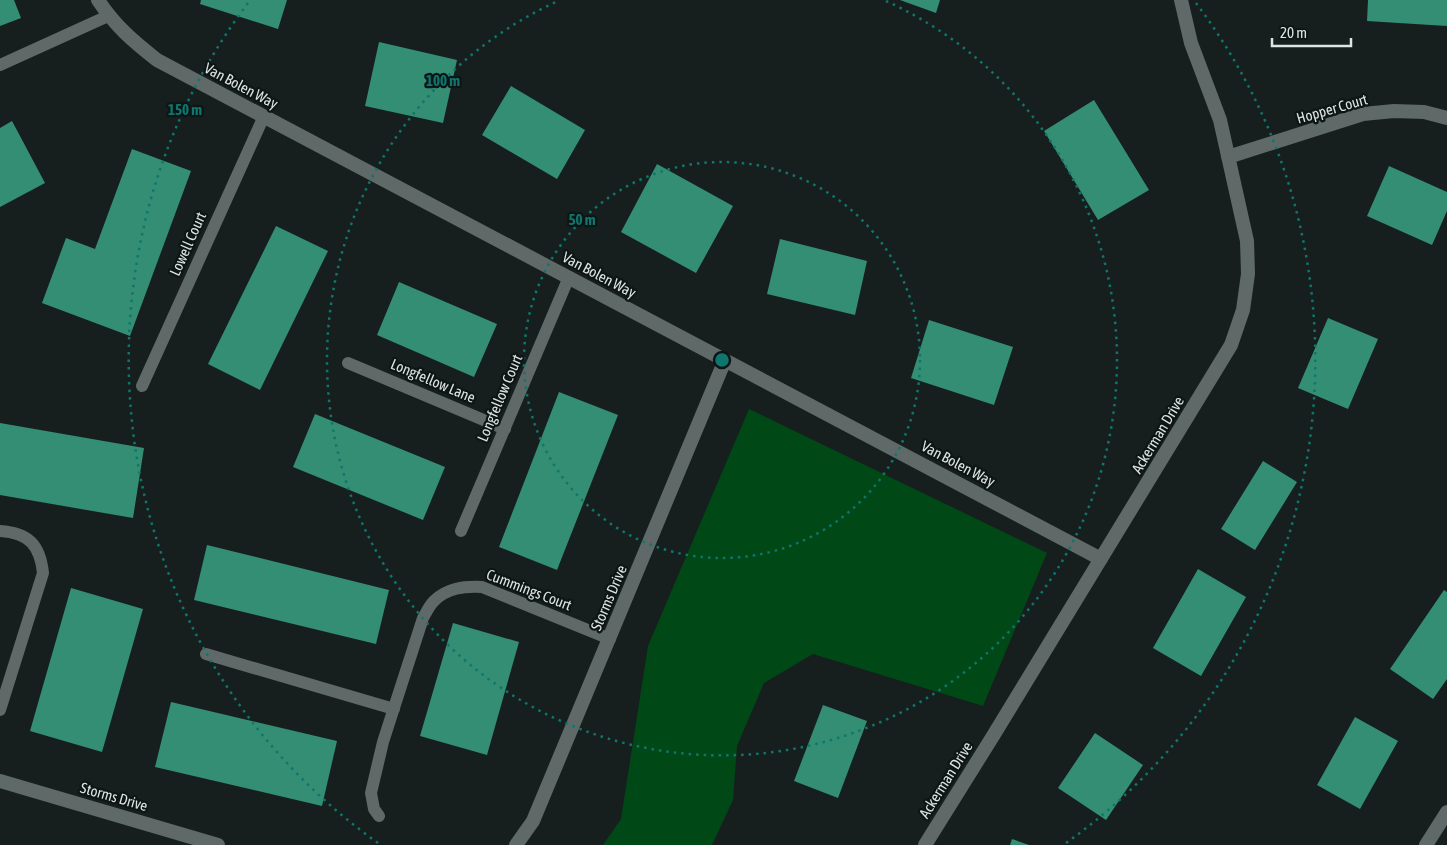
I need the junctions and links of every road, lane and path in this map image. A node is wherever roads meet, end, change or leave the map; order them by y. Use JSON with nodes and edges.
{"nodes":[{"id":1,"x":98,"y":0,"type":"edge"},
{"id":2,"x":1181,"y":0,"type":"edge"},
{"id":3,"x":108,"y":16,"type":"junction"},
{"id":4,"x":0,"y":65,"type":"edge"},
{"id":5,"x":264,"y":116,"type":"junction"},
{"id":6,"x":1447,"y":118,"type":"edge"},
{"id":7,"x":1228,"y":157,"type":"junction"},
{"id":8,"x":569,"y":277,"type":"junction"},
{"id":9,"x":725,"y":360,"type":"junction"},
{"id":10,"x":348,"y":363,"type":"dead end"},
{"id":11,"x":142,"y":386,"type":"dead end"},
{"id":12,"x":504,"y":428,"type":"junction"},
{"id":13,"x":0,"y":531,"type":"edge"},
{"id":14,"x":461,"y":532,"type":"dead end"},
{"id":15,"x":1102,"y":559,"type":"junction"},
{"id":16,"x":610,"y":639,"type":"junction"},
{"id":17,"x":206,"y":654,"type":"dead end"},
{"id":18,"x":394,"y":709,"type":"junction"},
{"id":19,"x":0,"y":710,"type":"edge"},
{"id":20,"x":0,"y":780,"type":"edge"},
{"id":21,"x":1447,"y":812,"type":"edge"},
{"id":22,"x":379,"y":816,"type":"dead end"},
{"id":23,"x":218,"y":845,"type":"edge"},
{"id":24,"x":516,"y":845,"type":"edge"},
{"id":25,"x":925,"y":845,"type":"edge"},
{"id":26,"x":1426,"y":845,"type":"edge"}],
"edges":[{"from":1,"to":3,"type":"street","name":"Van Bolen Way"},
{"from":2,"to":7,"type":"street","name":"Ackerman Drive"},
{"from":3,"to":4,"type":"lane"},
{"from":3,"to":5,"type":"street","name":"Van Bolen Way"},
{"from":5,"to":8,"type":"street","name":"Van Bolen Way"},
{"from":5,"to":11,"type":"lane","name":"Lowell Court"},
{"from":6,"to":7,"type":"street","name":"Hopper Court"},
{"from":7,"to":15,"type":"street","name":"Ackerman Drive"},
{"from":8,"to":9,"type":"street","name":"Van Bolen Way"},
{"from":8,"to":12,"type":"lane","name":"Longfellow Court"},
{"from":9,"to":15,"type":"street","name":"Van Bolen Way"},
{"from":9,"to":16,"type":"street","name":"Storms Drive"},
{"from":10,"to":12,"type":"lane","name":"Longfellow Lane"},
{"from":12,"to":14,"type":"lane","name":"Longfellow Court"},
{"from":13,"to":19,"type":"lane"},
{"from":15,"to":25,"type":"street","name":"Ackerman Drive"},
{"from":16,"to":18,"type":"lane","name":"Cummings Court"},
{"from":16,"to":24,"type":"street","name":"Storms Drive"},
{"from":17,"to":18,"type":"lane"},
{"from":18,"to":22,"type":"lane","name":"Cummings Court"},
{"from":20,"to":23,"type":"street","name":"Storms Drive"},
{"from":21,"to":26,"type":"street"}]}
